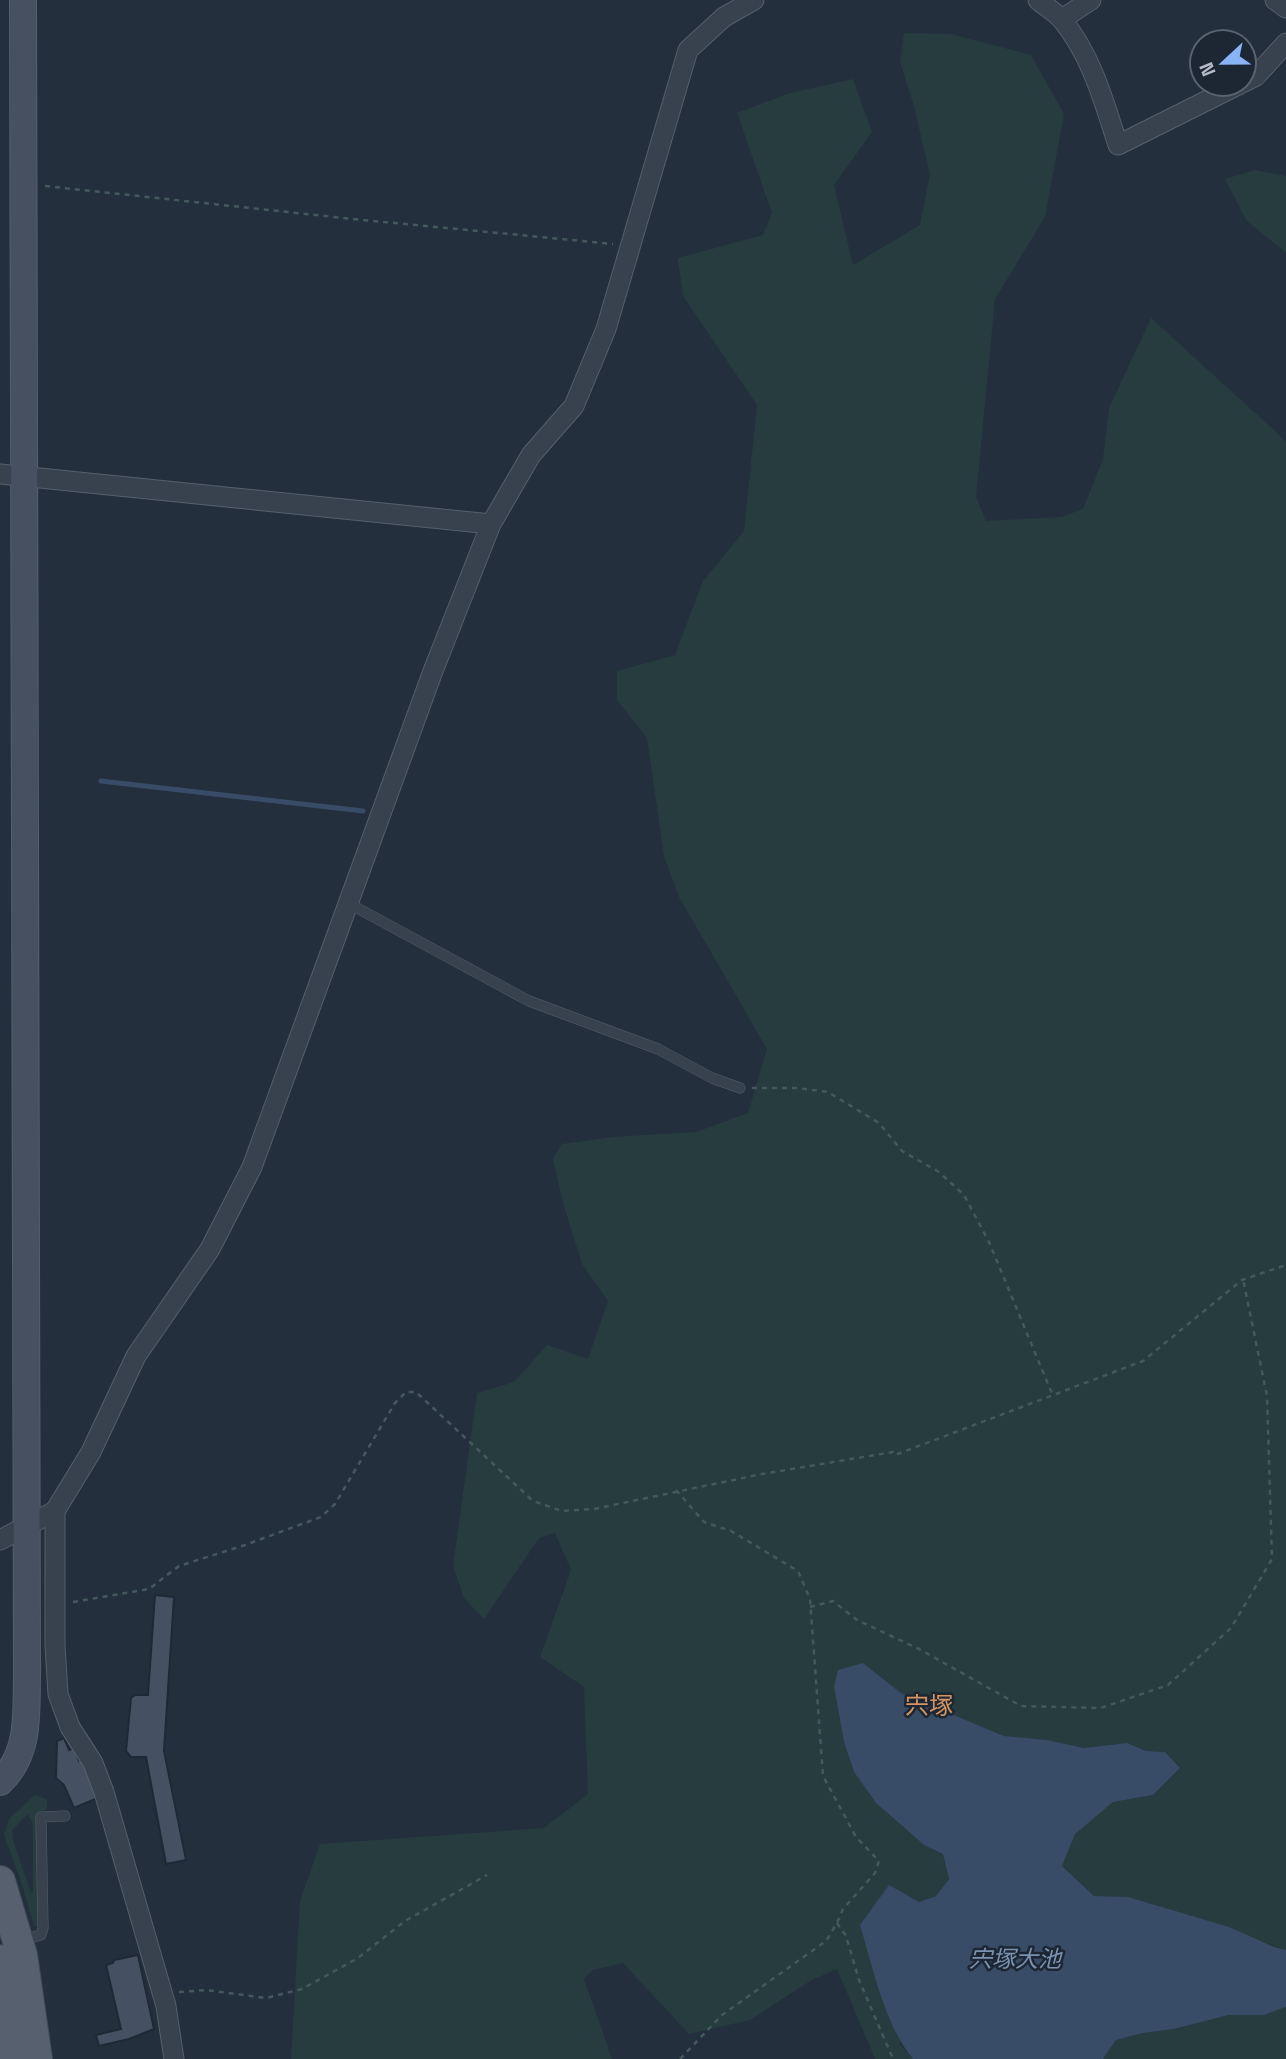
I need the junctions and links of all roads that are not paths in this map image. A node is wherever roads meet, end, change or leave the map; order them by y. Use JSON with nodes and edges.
{"nodes":[{"id":1,"x":23,"y":0,"type":"edge"},
{"id":2,"x":754,"y":0,"type":"edge"},
{"id":3,"x":1038,"y":0,"type":"edge"},
{"id":4,"x":1091,"y":0,"type":"edge"},
{"id":5,"x":1275,"y":0,"type":"edge"},
{"id":6,"x":1286,"y":8,"type":"edge"},
{"id":7,"x":1062,"y":19,"type":"junction"},
{"id":8,"x":1286,"y":43,"type":"edge"},
{"id":9,"x":1258,"y":74,"type":"edge"},
{"id":10,"x":1212,"y":98,"type":"edge"},
{"id":11,"x":12,"y":475,"type":"edge"},
{"id":12,"x":491,"y":524,"type":"junction"},
{"id":13,"x":348,"y":903,"type":"junction"},
{"id":14,"x":740,"y":1088,"type":"road end"},
{"id":15,"x":55,"y":1511,"type":"junction"},
{"id":16,"x":26,"y":1527,"type":"junction"},
{"id":17,"x":0,"y":1540,"type":"edge"},
{"id":18,"x":0,"y":1782,"type":"edge"},
{"id":19,"x":65,"y":1816,"type":"dead end"},
{"id":20,"x":0,"y":1881,"type":"edge"},
{"id":21,"x":9,"y":1951,"type":"edge"},
{"id":22,"x":13,"y":2059,"type":"edge"},
{"id":23,"x":37,"y":2059,"type":"edge"},
{"id":24,"x":174,"y":2059,"type":"edge"}],
"edges":[{"from":1,"to":11,"type":"street"},
{"from":2,"to":12,"type":"street"},
{"from":3,"to":7,"type":"street"},
{"from":4,"to":7,"type":"street"},
{"from":5,"to":6,"type":"street"},
{"from":7,"to":10,"type":"street"},
{"from":8,"to":9,"type":"street"},
{"from":11,"to":12,"type":"street"},
{"from":11,"to":16,"type":"street"},
{"from":12,"to":13,"type":"street"},
{"from":13,"to":14,"type":"lane"},
{"from":13,"to":15,"type":"street"},
{"from":15,"to":16,"type":"street"},
{"from":15,"to":24,"type":"street"},
{"from":16,"to":17,"type":"street"},
{"from":16,"to":18,"type":"street"},
{"from":19,"to":21,"type":"lane"},
{"from":20,"to":21,"type":"main road"},
{"from":21,"to":22,"type":"main road"},
{"from":21,"to":23,"type":"main road"}]}
